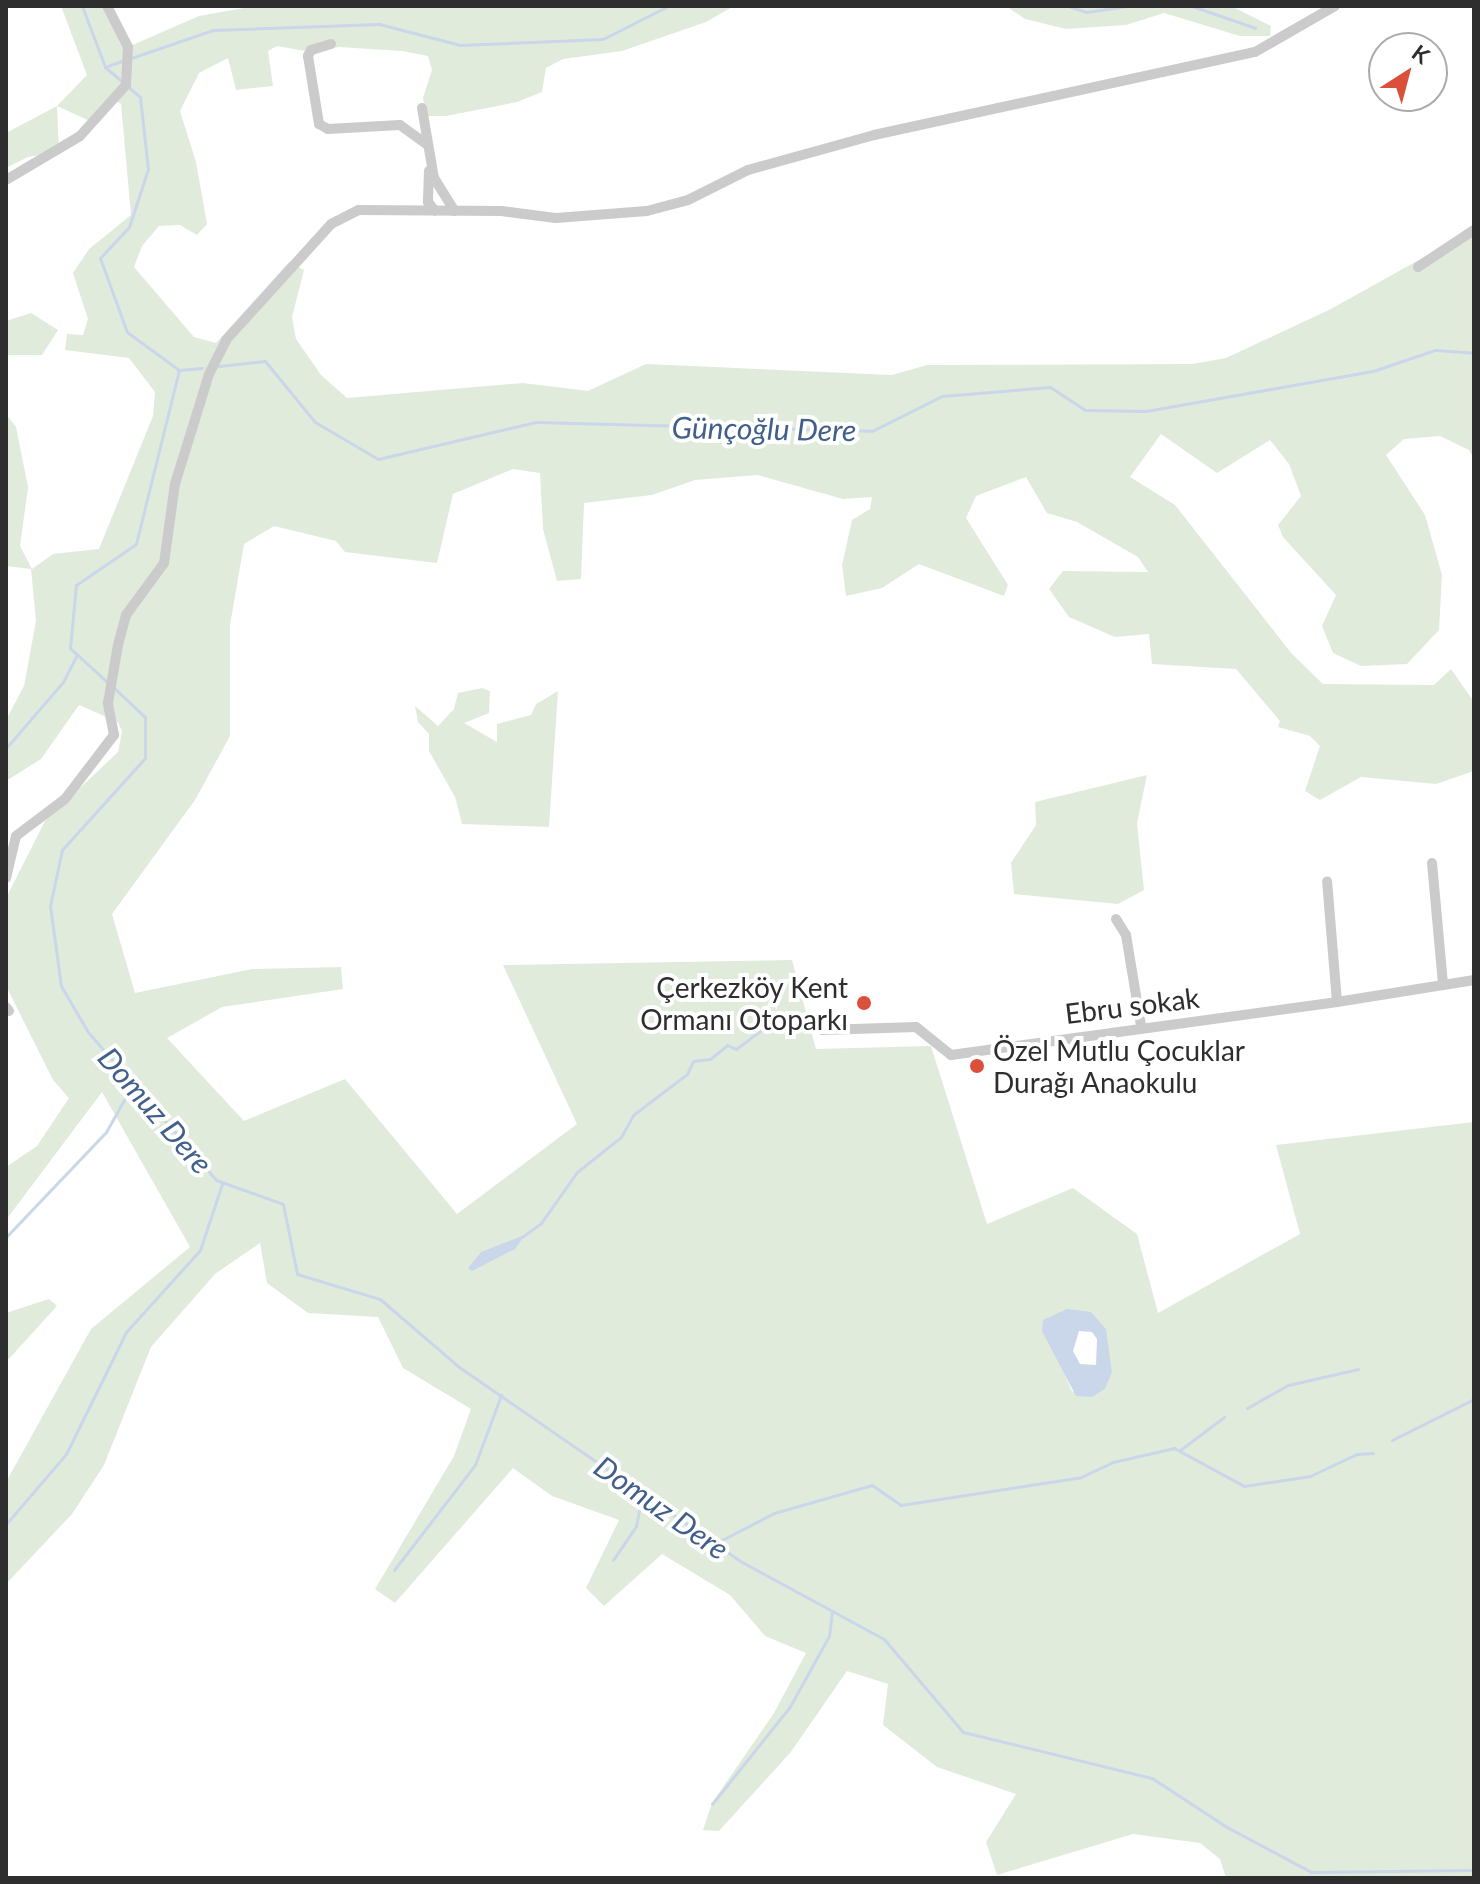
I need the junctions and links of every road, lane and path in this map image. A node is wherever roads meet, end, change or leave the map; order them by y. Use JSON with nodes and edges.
{"nodes":[{"id":1,"x":107,"y":6,"type":"edge"},
{"id":2,"x":1335,"y":6,"type":"edge"},
{"id":3,"x":331,"y":44,"type":"dead end"},
{"id":4,"x":422,"y":108,"type":"dead end"},
{"id":5,"x":426,"y":144,"type":"junction"},
{"id":6,"x":429,"y":161,"type":"junction"},
{"id":7,"x":6,"y":180,"type":"edge"},
{"id":8,"x":438,"y":185,"type":"junction"},
{"id":9,"x":435,"y":211,"type":"junction"},
{"id":10,"x":455,"y":211,"type":"junction"},
{"id":11,"x":1474,"y":230,"type":"edge"},
{"id":12,"x":1418,"y":267,"type":"dead end"},
{"id":13,"x":1432,"y":863,"type":"dead end"},
{"id":14,"x":6,"y":878,"type":"edge"},
{"id":15,"x":1327,"y":881,"type":"dead end"},
{"id":16,"x":1116,"y":919,"type":"dead end"},
{"id":17,"x":1474,"y":980,"type":"edge"},
{"id":18,"x":1443,"y":985,"type":"junction"},
{"id":19,"x":1337,"y":1002,"type":"junction"},
{"id":20,"x":1141,"y":1026,"type":"junction"},
{"id":21,"x":822,"y":1030,"type":"dead end"}],
"edges":[{"from":1,"to":7,"type":"street"},
{"from":2,"to":10,"type":"street"},
{"from":3,"to":5,"type":"street"},
{"from":4,"to":5,"type":"street"},
{"from":5,"to":6,"type":"street"},
{"from":6,"to":8,"type":"street"},
{"from":6,"to":9,"type":"street"},
{"from":8,"to":9,"type":"street"},
{"from":8,"to":10,"type":"street"},
{"from":9,"to":10,"type":"street"},
{"from":9,"to":14,"type":"street"},
{"from":11,"to":12,"type":"street"},
{"from":13,"to":18,"type":"street"},
{"from":15,"to":19,"type":"street"},
{"from":16,"to":20,"type":"street"},
{"from":17,"to":18,"type":"street"},
{"from":18,"to":19,"type":"street"},
{"from":19,"to":20,"type":"street","name":"Ebru sokak"},
{"from":20,"to":21,"type":"street","name":"Ebru sokak"}]}
